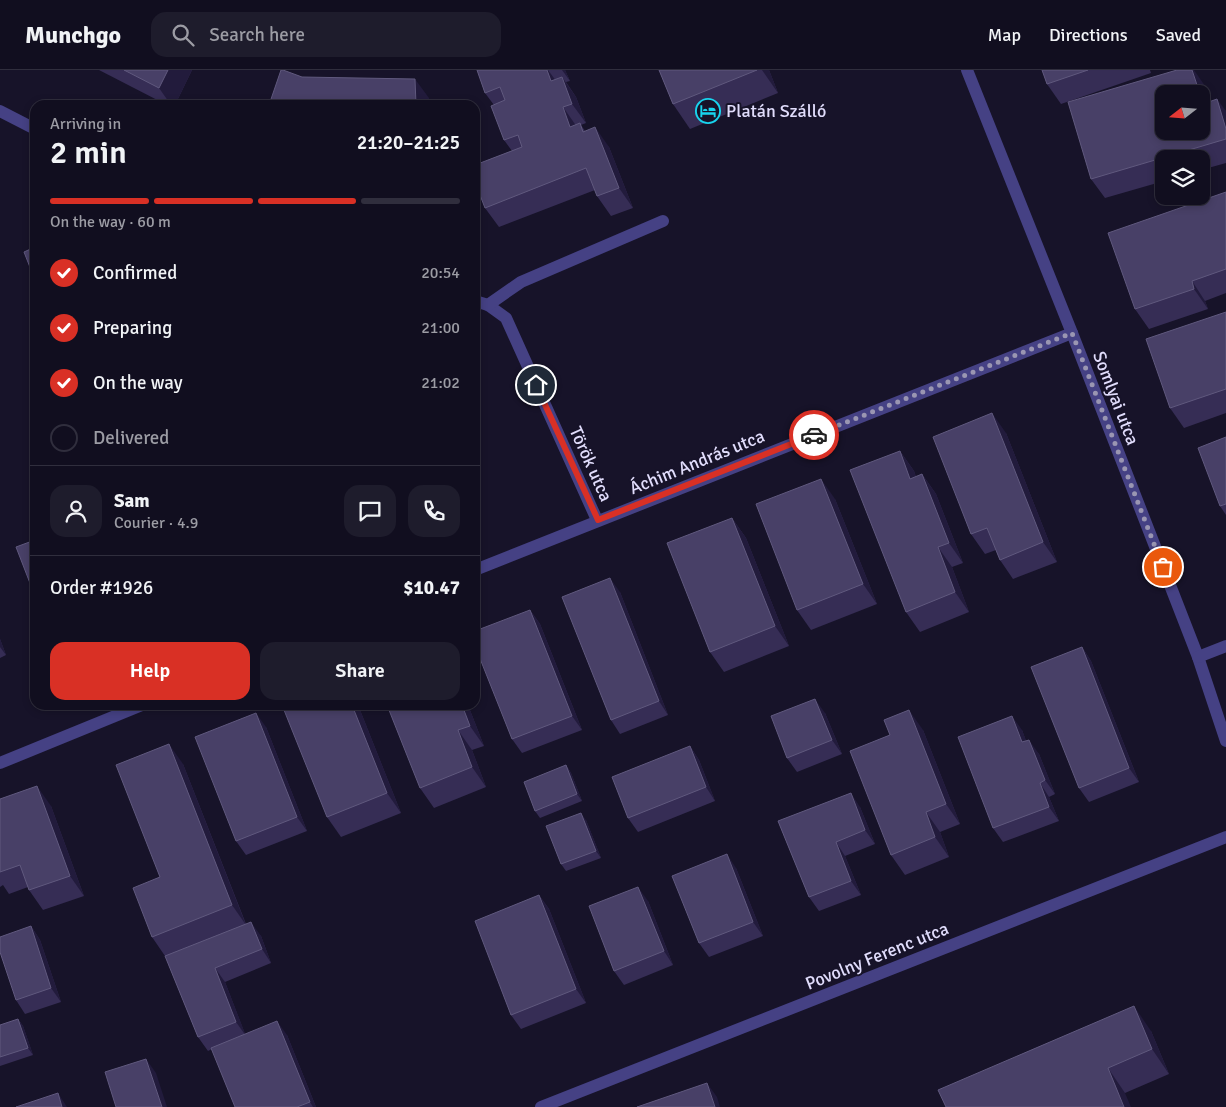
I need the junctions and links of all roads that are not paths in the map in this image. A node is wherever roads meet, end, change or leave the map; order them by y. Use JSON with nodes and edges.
{"nodes":[{"id":1,"x":967,"y":70,"type":"edge"},
{"id":2,"x":0,"y":111,"type":"edge"},
{"id":3,"x":30,"y":126,"type":"edge"},
{"id":4,"x":664,"y":221,"type":"dead end"},
{"id":5,"x":480,"y":303,"type":"edge"},
{"id":6,"x":488,"y":305,"type":"junction"},
{"id":7,"x":1072,"y":333,"type":"junction"},
{"id":8,"x":598,"y":520,"type":"junction"},
{"id":9,"x":480,"y":568,"type":"edge"},
{"id":10,"x":1226,"y":646,"type":"edge"},
{"id":11,"x":1198,"y":657,"type":"junction"},
{"id":12,"x":130,"y":710,"type":"edge"},
{"id":13,"x":1226,"y":741,"type":"edge"},
{"id":14,"x":0,"y":763,"type":"edge"},
{"id":15,"x":1226,"y":837,"type":"edge"},
{"id":16,"x":541,"y":1107,"type":"edge"}],
"edges":[{"from":1,"to":7,"type":"street","name":"Somlyai utca"},
{"from":2,"to":3,"type":"street"},
{"from":4,"to":6,"type":"street"},
{"from":5,"to":6,"type":"street","name":"Török utca"},
{"from":6,"to":8,"type":"street","name":"Török utca"},
{"from":7,"to":8,"type":"street","name":"Áchim András utca"},
{"from":7,"to":11,"type":"street","name":"Somlyai utca"},
{"from":8,"to":9,"type":"street","name":"Áchim András utca"},
{"from":10,"to":11,"type":"street"},
{"from":11,"to":13,"type":"street","name":"Somlyai utca"},
{"from":12,"to":14,"type":"street"},
{"from":15,"to":16,"type":"street","name":"Povolny Ferenc utca"}]}
